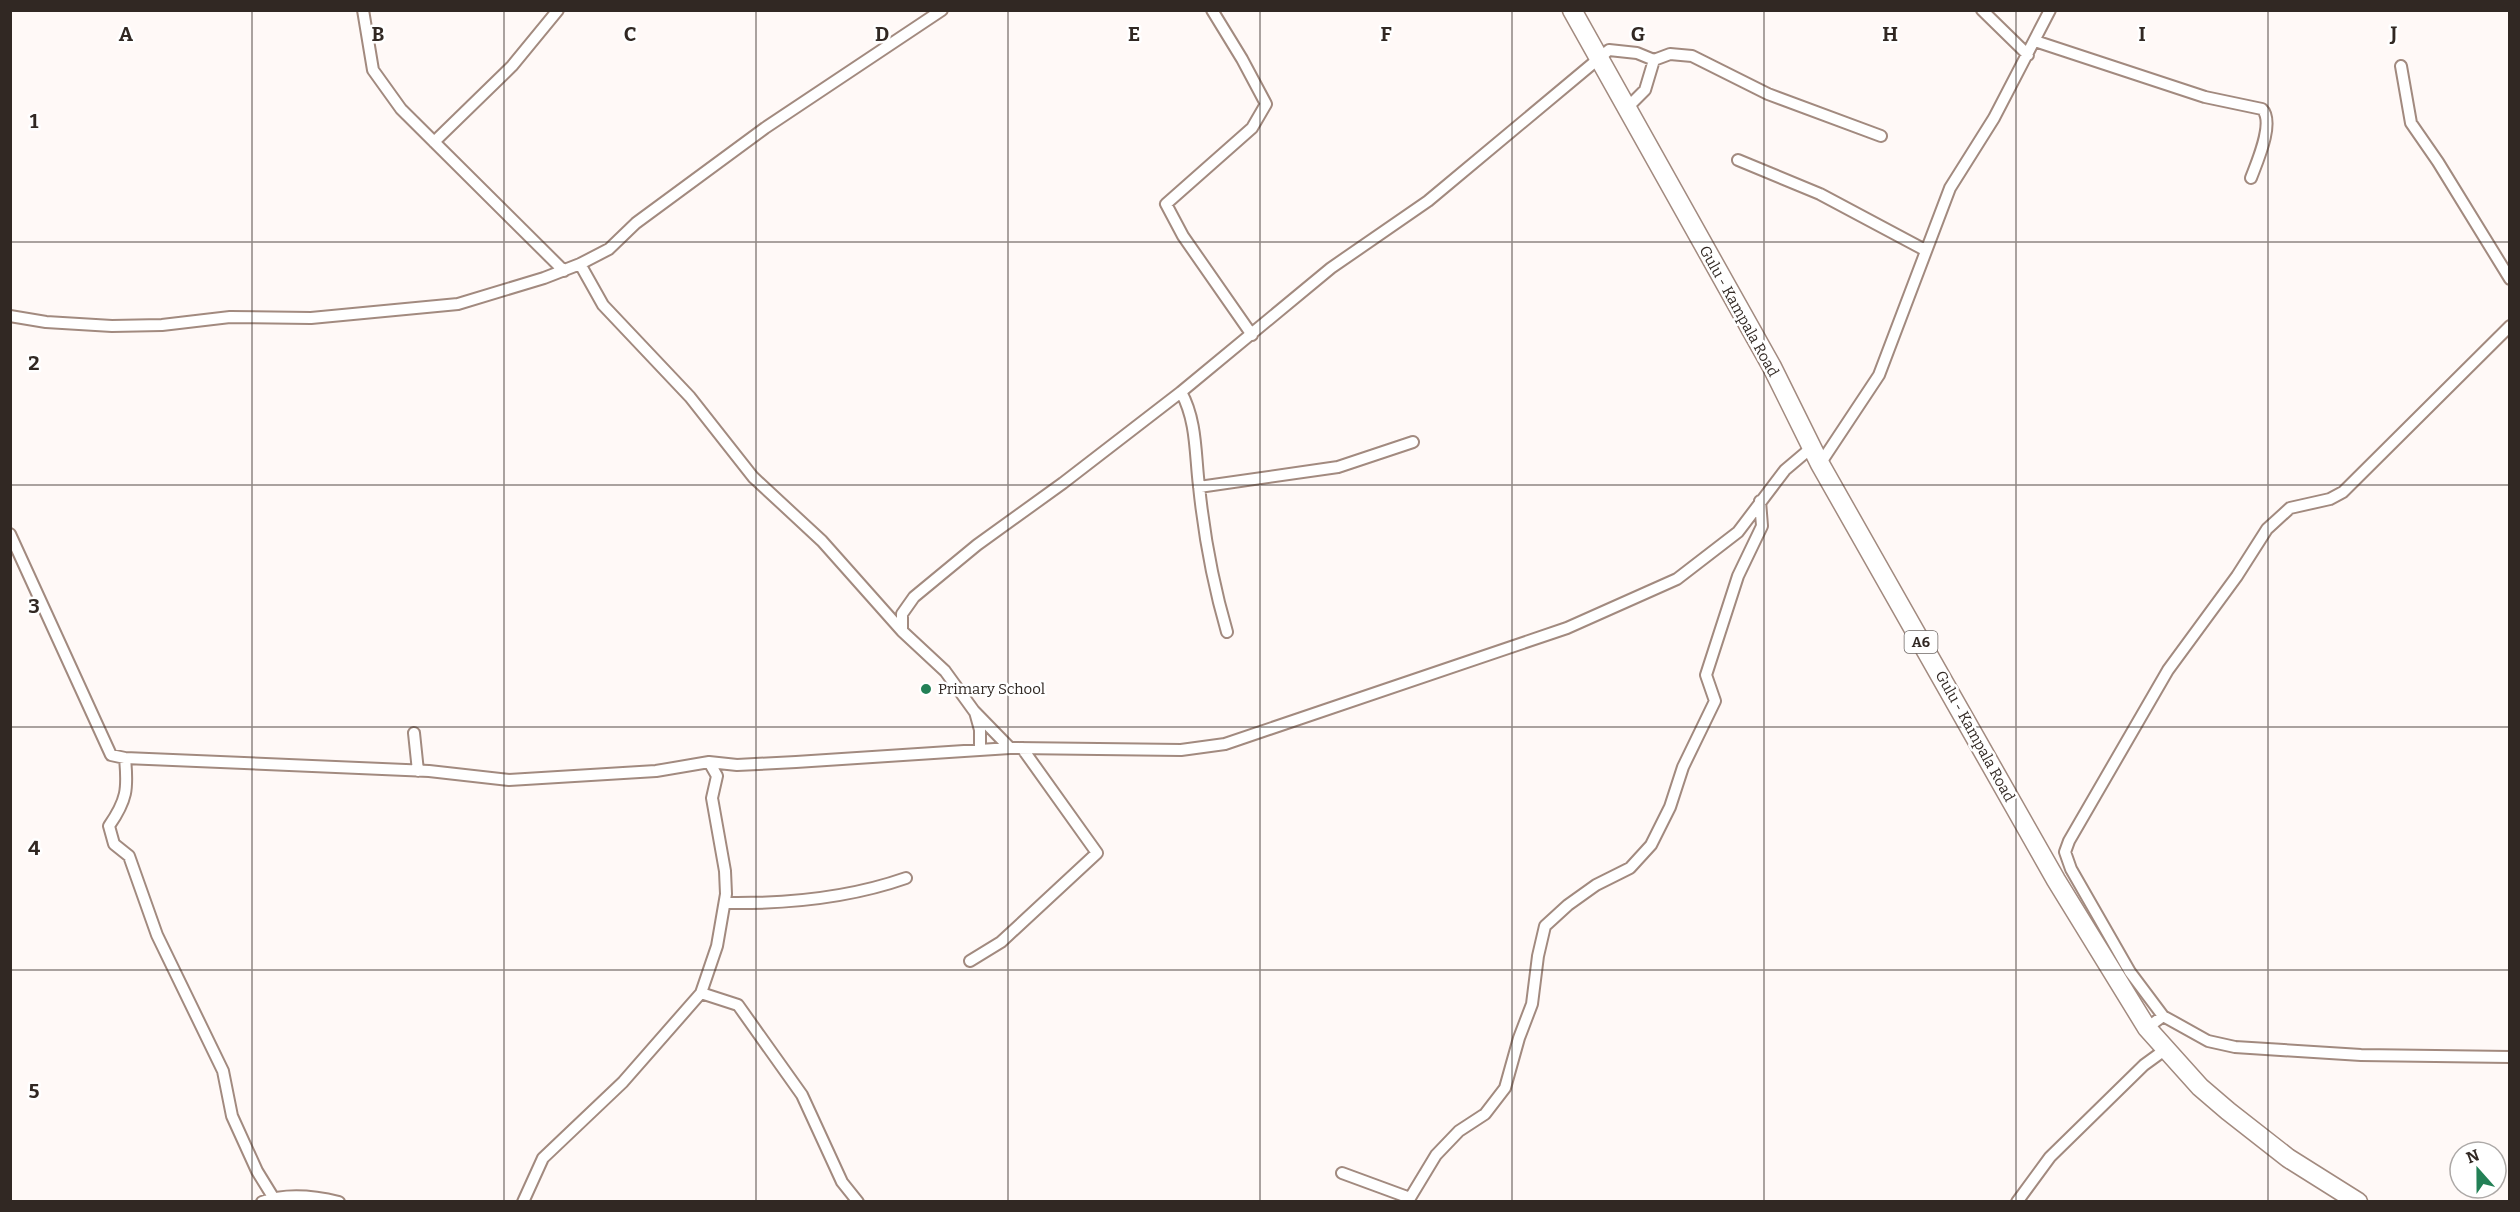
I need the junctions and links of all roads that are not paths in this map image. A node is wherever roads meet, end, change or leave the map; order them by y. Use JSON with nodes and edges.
{"nodes":[{"id":1,"x":363,"y":10,"type":"edge"},
{"id":2,"x":558,"y":10,"type":"edge"},
{"id":3,"x":942,"y":10,"type":"edge"},
{"id":4,"x":1212,"y":10,"type":"edge"},
{"id":5,"x":1572,"y":10,"type":"edge"},
{"id":6,"x":1982,"y":10,"type":"edge"},
{"id":7,"x":2050,"y":10,"type":"edge"},
{"id":8,"x":2035,"y":41,"type":"junction"},
{"id":9,"x":2028,"y":55,"type":"junction"},
{"id":10,"x":1598,"y":58,"type":"junction"},
{"id":11,"x":1654,"y":60,"type":"junction"},
{"id":12,"x":2401,"y":66,"type":"dead end"},
{"id":13,"x":1626,"y":109,"type":"junction"},
{"id":14,"x":1881,"y":136,"type":"dead end"},
{"id":15,"x":434,"y":142,"type":"junction"},
{"id":16,"x":1738,"y":160,"type":"dead end"},
{"id":17,"x":2251,"y":178,"type":"dead end"},
{"id":18,"x":1925,"y":250,"type":"junction"},
{"id":19,"x":580,"y":264,"type":"junction"},
{"id":20,"x":564,"y":271,"type":"junction"},
{"id":21,"x":2510,"y":279,"type":"edge"},
{"id":22,"x":10,"y":316,"type":"edge"},
{"id":23,"x":2510,"y":326,"type":"edge"},
{"id":24,"x":1252,"y":335,"type":"junction"},
{"id":25,"x":1181,"y":392,"type":"junction"},
{"id":26,"x":1413,"y":442,"type":"dead end"},
{"id":27,"x":1811,"y":448,"type":"junction"},
{"id":28,"x":1820,"y":464,"type":"junction"},
{"id":29,"x":1199,"y":487,"type":"junction"},
{"id":30,"x":1760,"y":501,"type":"junction"},
{"id":31,"x":10,"y":534,"type":"edge"},
{"id":32,"x":902,"y":631,"type":"junction"},
{"id":33,"x":1227,"y":632,"type":"dead end"},
{"id":34,"x":974,"y":711,"type":"junction"},
{"id":35,"x":414,"y":733,"type":"dead end"},
{"id":36,"x":1010,"y":748,"type":"junction"},
{"id":37,"x":1022,"y":748,"type":"junction"},
{"id":38,"x":980,"y":750,"type":"junction"},
{"id":39,"x":125,"y":758,"type":"junction"},
{"id":40,"x":709,"y":762,"type":"junction"},
{"id":41,"x":737,"y":765,"type":"junction"},
{"id":42,"x":418,"y":771,"type":"junction"},
{"id":43,"x":717,"y":776,"type":"junction"},
{"id":44,"x":906,"y":878,"type":"dead end"},
{"id":45,"x":725,"y":903,"type":"junction"},
{"id":46,"x":970,"y":962,"type":"dead end"},
{"id":47,"x":701,"y":993,"type":"junction"},
{"id":48,"x":2163,"y":1016,"type":"junction"},
{"id":49,"x":2147,"y":1028,"type":"junction"},
{"id":50,"x":2166,"y":1049,"type":"junction"},
{"id":51,"x":2510,"y":1057,"type":"edge"},
{"id":52,"x":1342,"y":1173,"type":"dead end"},
{"id":53,"x":273,"y":1197,"type":"junction"},
{"id":54,"x":262,"y":1202,"type":"edge"},
{"id":55,"x":339,"y":1202,"type":"edge"},
{"id":56,"x":523,"y":1202,"type":"edge"},
{"id":57,"x":858,"y":1202,"type":"edge"},
{"id":58,"x":2017,"y":1202,"type":"edge"},
{"id":59,"x":2358,"y":1202,"type":"edge"}],
"edges":[{"from":1,"to":15,"type":"street"},
{"from":2,"to":15,"type":"street"},
{"from":3,"to":19,"type":"street"},
{"from":4,"to":24,"type":"street"},
{"from":5,"to":10,"type":"main road","name":"Gulu - Kampala Road","number":"A6"},
{"from":6,"to":9,"type":"street"},
{"from":7,"to":8,"type":"street"},
{"from":8,"to":9,"type":"street"},
{"from":8,"to":17,"type":"street"},
{"from":9,"to":18,"type":"street"},
{"from":10,"to":11,"type":"street"},
{"from":10,"to":13,"type":"main road","name":"Gulu - Kampala Road","number":"A6"},
{"from":10,"to":24,"type":"street"},
{"from":11,"to":13,"type":"street"},
{"from":11,"to":14,"type":"street"},
{"from":12,"to":21,"type":"street"},
{"from":13,"to":27,"type":"main road","name":"Gulu - Kampala Road","number":"A6"},
{"from":15,"to":20,"type":"street"},
{"from":16,"to":18,"type":"street"},
{"from":18,"to":28,"type":"street"},
{"from":19,"to":20,"type":"street"},
{"from":19,"to":32,"type":"street"},
{"from":20,"to":22,"type":"street"},
{"from":23,"to":48,"type":"street"},
{"from":24,"to":25,"type":"street"},
{"from":25,"to":29,"type":"street"},
{"from":25,"to":32,"type":"street"},
{"from":26,"to":29,"type":"street"},
{"from":27,"to":28,"type":"main road","name":"Gulu - Kampala Road","number":"A6"},
{"from":27,"to":30,"type":"street"},
{"from":28,"to":49,"type":"main road","name":"Gulu - Kampala Road","number":"A6"},
{"from":29,"to":33,"type":"street"},
{"from":30,"to":37,"type":"street"},
{"from":30,"to":52,"type":"street"},
{"from":31,"to":39,"type":"street"},
{"from":32,"to":34,"type":"street"},
{"from":34,"to":36,"type":"street"},
{"from":34,"to":38,"type":"street"},
{"from":35,"to":42,"type":"street"},
{"from":36,"to":37,"type":"street"},
{"from":36,"to":38,"type":"street"},
{"from":37,"to":46,"type":"street"},
{"from":38,"to":41,"type":"street"},
{"from":39,"to":42,"type":"street"},
{"from":39,"to":53,"type":"street"},
{"from":40,"to":41,"type":"street"},
{"from":40,"to":42,"type":"street"},
{"from":40,"to":43,"type":"street"},
{"from":41,"to":43,"type":"street"},
{"from":43,"to":45,"type":"street"},
{"from":44,"to":45,"type":"street"},
{"from":45,"to":47,"type":"street"},
{"from":47,"to":56,"type":"street"},
{"from":47,"to":57,"type":"street"},
{"from":48,"to":49,"type":"street"},
{"from":48,"to":51,"type":"street"},
{"from":49,"to":50,"type":"main road","name":"Gulu - Kampala Road","number":"A6"},
{"from":50,"to":58,"type":"street"},
{"from":50,"to":59,"type":"main road","name":"Gulu - Kampala Road","number":"A6"},
{"from":53,"to":54,"type":"street"},
{"from":53,"to":55,"type":"street"}]}
